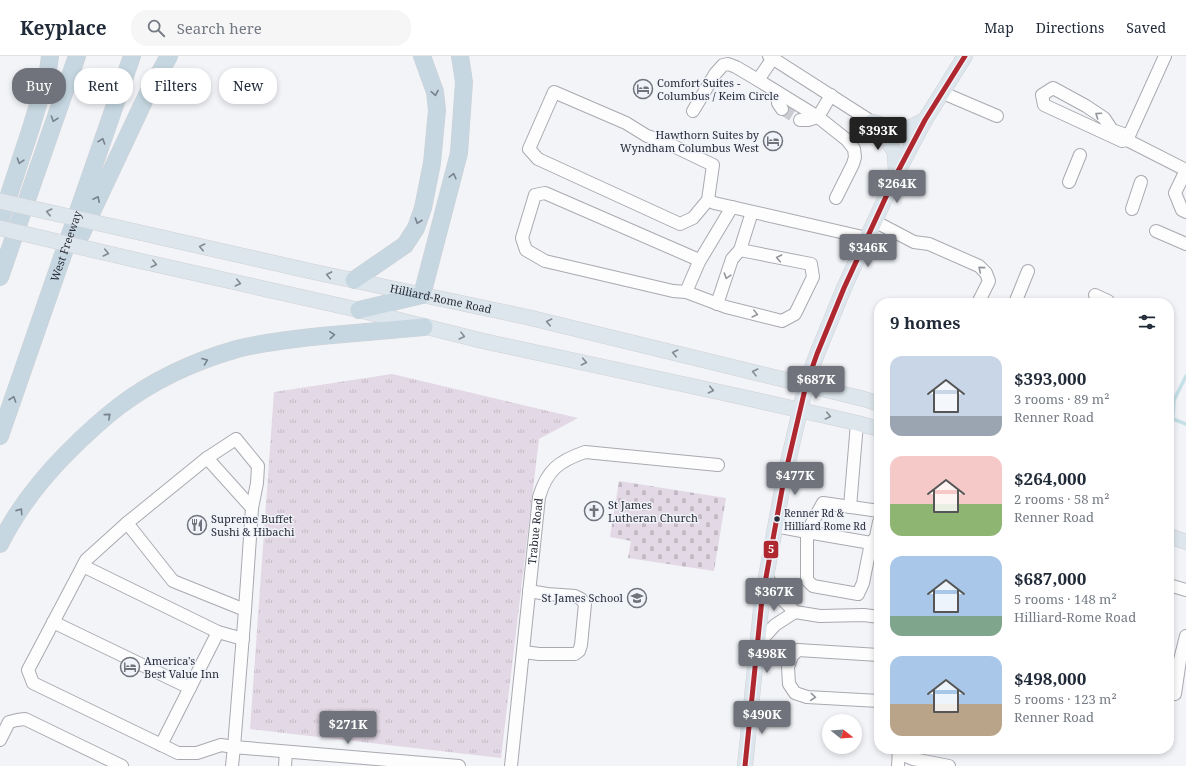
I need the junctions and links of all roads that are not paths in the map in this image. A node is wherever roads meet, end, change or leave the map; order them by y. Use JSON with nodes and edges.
{"nodes":[{"id":1,"x":50,"y":56,"type":"edge"},
{"id":2,"x":77,"y":56,"type":"edge"},
{"id":3,"x":132,"y":56,"type":"edge"},
{"id":4,"x":169,"y":56,"type":"edge"},
{"id":5,"x":422,"y":56,"type":"edge"},
{"id":6,"x":460,"y":56,"type":"edge"},
{"id":7,"x":965,"y":56,"type":"edge"},
{"id":8,"x":1165,"y":56,"type":"edge"},
{"id":9,"x":771,"y":57,"type":"edge"},
{"id":10,"x":758,"y":80,"type":"junction"},
{"id":11,"x":777,"y":92,"type":"junction"},
{"id":12,"x":943,"y":93,"type":"junction"},
{"id":13,"x":831,"y":95,"type":"junction"},
{"id":14,"x":782,"y":109,"type":"tunnel mouth"},
{"id":15,"x":693,"y":111,"type":"dead end"},
{"id":16,"x":997,"y":116,"type":"dead end"},
{"id":17,"x":818,"y":117,"type":"junction"},
{"id":18,"x":800,"y":120,"type":"tunnel mouth"},
{"id":19,"x":925,"y":120,"type":"junction"},
{"id":20,"x":872,"y":122,"type":"junction"},
{"id":21,"x":1128,"y":138,"type":"junction"},
{"id":22,"x":1080,"y":155,"type":"dead end"},
{"id":23,"x":1186,"y":170,"type":"edge"},
{"id":24,"x":896,"y":175,"type":"junction"},
{"id":25,"x":1069,"y":182,"type":"dead end"},
{"id":26,"x":1141,"y":182,"type":"dead end"},
{"id":27,"x":836,"y":198,"type":"dead end"},
{"id":28,"x":708,"y":200,"type":"junction"},
{"id":29,"x":0,"y":201,"type":"edge"},
{"id":30,"x":732,"y":207,"type":"junction"},
{"id":31,"x":1132,"y":209,"type":"dead end"},
{"id":32,"x":752,"y":212,"type":"junction"},
{"id":33,"x":1186,"y":212,"type":"edge"},
{"id":34,"x":874,"y":221,"type":"junction"},
{"id":35,"x":0,"y":222,"type":"edge"},
{"id":36,"x":0,"y":228,"type":"edge"},
{"id":37,"x":1156,"y":231,"type":"dead end"},
{"id":38,"x":867,"y":238,"type":"junction"},
{"id":39,"x":1186,"y":244,"type":"edge"},
{"id":40,"x":740,"y":250,"type":"junction"},
{"id":41,"x":699,"y":260,"type":"junction"},
{"id":42,"x":1028,"y":271,"type":"dead end"},
{"id":43,"x":0,"y":278,"type":"edge"},
{"id":44,"x":354,"y":280,"type":"junction"},
{"id":45,"x":686,"y":292,"type":"junction"},
{"id":46,"x":422,"y":295,"type":"junction"},
{"id":47,"x":1094,"y":295,"type":"dead end"},
{"id":48,"x":980,"y":298,"type":"edge"},
{"id":49,"x":1017,"y":298,"type":"edge"},
{"id":50,"x":1101,"y":298,"type":"edge"},
{"id":51,"x":717,"y":304,"type":"junction"},
{"id":52,"x":359,"y":310,"type":"junction"},
{"id":53,"x":424,"y":327,"type":"junction"},
{"id":54,"x":34,"y":337,"type":"junction"},
{"id":55,"x":806,"y":385,"type":"junction"},
{"id":56,"x":874,"y":402,"type":"edge"},
{"id":57,"x":800,"y":410,"type":"junction"},
{"id":58,"x":856,"y":423,"type":"junction"},
{"id":59,"x":874,"y":428,"type":"edge"},
{"id":60,"x":0,"y":436,"type":"edge"},
{"id":61,"x":207,"y":458,"type":"junction"},
{"id":62,"x":718,"y":465,"type":"dead end"},
{"id":63,"x":850,"y":506,"type":"junction"},
{"id":64,"x":252,"y":508,"type":"junction"},
{"id":65,"x":874,"y":510,"type":"edge"},
{"id":66,"x":127,"y":523,"type":"junction"},
{"id":67,"x":775,"y":526,"type":"junction"},
{"id":68,"x":807,"y":532,"type":"junction"},
{"id":69,"x":1174,"y":538,"type":"edge"},
{"id":70,"x":874,"y":539,"type":"edge"},
{"id":71,"x":1186,"y":542,"type":"edge"},
{"id":72,"x":871,"y":543,"type":"junction"},
{"id":73,"x":0,"y":544,"type":"edge"},
{"id":74,"x":83,"y":566,"type":"junction"},
{"id":75,"x":766,"y":576,"type":"junction"},
{"id":76,"x":1174,"y":586,"type":"edge"},
{"id":77,"x":1186,"y":590,"type":"edge"},
{"id":78,"x":529,"y":592,"type":"junction"},
{"id":79,"x":245,"y":610,"type":"junction"},
{"id":80,"x":795,"y":612,"type":"junction"},
{"id":81,"x":874,"y":616,"type":"edge"},
{"id":82,"x":53,"y":622,"type":"junction"},
{"id":83,"x":218,"y":632,"type":"junction"},
{"id":84,"x":1186,"y":636,"type":"edge"},
{"id":85,"x":243,"y":639,"type":"junction"},
{"id":86,"x":757,"y":645,"type":"junction"},
{"id":87,"x":524,"y":652,"type":"junction"},
{"id":88,"x":874,"y":655,"type":"edge"},
{"id":89,"x":1174,"y":665,"type":"edge"},
{"id":90,"x":190,"y":688,"type":"junction"},
{"id":91,"x":1177,"y":695,"type":"edge"},
{"id":92,"x":874,"y":702,"type":"edge"},
{"id":93,"x":0,"y":740,"type":"edge"},
{"id":94,"x":161,"y":745,"type":"junction"},
{"id":95,"x":234,"y":747,"type":"junction"},
{"id":96,"x":286,"y":752,"type":"junction"},
{"id":97,"x":899,"y":754,"type":"edge"},
{"id":98,"x":904,"y":754,"type":"edge"},
{"id":99,"x":122,"y":766,"type":"edge"},
{"id":100,"x":232,"y":766,"type":"edge"},
{"id":101,"x":286,"y":766,"type":"edge"},
{"id":102,"x":452,"y":766,"type":"edge"},
{"id":103,"x":511,"y":766,"type":"edge"},
{"id":104,"x":745,"y":766,"type":"edge"},
{"id":105,"x":898,"y":766,"type":"edge"},
{"id":106,"x":949,"y":766,"type":"edge"}],
"edges":[{"from":1,"to":35,"type":"highway","one_way":true},
{"from":2,"to":43,"type":"highway","one_way":true},
{"from":54,"to":3,"type":"highway","name":"West Freeway","one_way":true},
{"from":54,"to":4,"type":"highway","one_way":true},
{"from":5,"to":44,"type":"highway","one_way":true},
{"from":46,"to":6,"type":"highway","one_way":true},
{"from":7,"to":12,"type":"main road"},
{"from":8,"to":21,"type":"street"},
{"from":9,"to":10,"type":"street"},
{"from":9,"to":13,"type":"street"},
{"from":10,"to":11,"type":"street"},
{"from":10,"to":15,"type":"street"},
{"from":11,"to":14,"type":"street"},
{"from":11,"to":17,"type":"street"},
{"from":12,"to":16,"type":"street"},
{"from":12,"to":19,"type":"main road"},
{"from":13,"to":17,"type":"street"},
{"from":13,"to":20,"type":"street"},
{"from":17,"to":18,"type":"street"},
{"from":17,"to":27,"type":"street"},
{"from":19,"to":20,"type":"main road"},
{"from":19,"to":24,"type":"main road"},
{"from":20,"to":24,"type":"main road"},
{"from":21,"to":21,"type":"street","one_way":true},
{"from":21,"to":23,"type":"street"},
{"from":22,"to":25,"type":"street"},
{"from":23,"to":33,"type":"street"},
{"from":24,"to":34,"type":"main road"},
{"from":26,"to":31,"type":"street"},
{"from":28,"to":28,"type":"street"},
{"from":28,"to":30,"type":"street"},
{"from":44,"to":29,"type":"main road","name":"Hilliard-Rome Road","one_way":true,"bridge":true},
{"from":30,"to":32,"type":"street"},
{"from":30,"to":41,"type":"street"},
{"from":32,"to":38,"type":"street"},
{"from":32,"to":40,"type":"street"},
{"from":34,"to":38,"type":"main road"},
{"from":48,"to":34,"type":"street","one_way":true},
{"from":36,"to":52,"type":"main road","one_way":true,"bridge":true},
{"from":37,"to":39,"type":"street"},
{"from":38,"to":55,"type":"main road"},
{"from":40,"to":51,"type":"street","one_way":true},
{"from":51,"to":40,"type":"street","one_way":true},
{"from":41,"to":45,"type":"street"},
{"from":41,"to":45,"type":"street"},
{"from":42,"to":49,"type":"street"},
{"from":44,"to":46,"type":"main road","name":"Hilliard-Rome Road"},
{"from":45,"to":51,"type":"street"},
{"from":46,"to":52,"type":"highway"},
{"from":55,"to":46,"type":"main road","name":"Hilliard-Rome Road","one_way":true},
{"from":47,"to":50,"type":"street"},
{"from":52,"to":53,"type":"main road"},
{"from":53,"to":57,"type":"main road","one_way":true},
{"from":73,"to":53,"type":"highway","one_way":true},
{"from":60,"to":54,"type":"highway","name":"West Freeway","one_way":true},
{"from":55,"to":56,"type":"main road","name":"Hilliard-Rome Road"},
{"from":55,"to":57,"type":"main road"},
{"from":57,"to":58,"type":"main road","one_way":true},
{"from":57,"to":67,"type":"main road"},
{"from":58,"to":59,"type":"main road"},
{"from":58,"to":63,"type":"street"},
{"from":61,"to":64,"type":"street"},
{"from":61,"to":64,"type":"street"},
{"from":61,"to":66,"type":"street"},
{"from":62,"to":78,"type":"street","name":"Trabue Road"},
{"from":63,"to":65,"type":"street"},
{"from":63,"to":68,"type":"street"},
{"from":64,"to":79,"type":"street"},
{"from":66,"to":74,"type":"street"},
{"from":66,"to":79,"type":"street"},
{"from":67,"to":68,"type":"street"},
{"from":67,"to":75,"type":"main road"},
{"from":68,"to":72,"type":"street"},
{"from":68,"to":72,"type":"street"},
{"from":69,"to":71,"type":"main road"},
{"from":70,"to":72,"type":"street"},
{"from":74,"to":82,"type":"street"},
{"from":74,"to":83,"type":"street"},
{"from":75,"to":80,"type":"street"},
{"from":75,"to":86,"type":"main road"},
{"from":76,"to":77,"type":"street"},
{"from":78,"to":87,"type":"street","name":"Trabue Road"},
{"from":78,"to":87,"type":"street"},
{"from":79,"to":85,"type":"street"},
{"from":80,"to":81,"type":"street"},
{"from":80,"to":86,"type":"street"},
{"from":82,"to":90,"type":"street"},
{"from":82,"to":94,"type":"street"},
{"from":83,"to":85,"type":"street"},
{"from":83,"to":90,"type":"street"},
{"from":84,"to":89,"type":"street"},
{"from":85,"to":95,"type":"street"},
{"from":86,"to":104,"type":"main road"},
{"from":87,"to":103,"type":"street","name":"Trabue Road"},
{"from":88,"to":92,"type":"street","one_way":true},
{"from":89,"to":91,"type":"street"},
{"from":90,"to":94,"type":"street"},
{"from":93,"to":99,"type":"street"},
{"from":94,"to":95,"type":"street"},
{"from":95,"to":96,"type":"street"},
{"from":95,"to":100,"type":"street"},
{"from":96,"to":101,"type":"street"},
{"from":96,"to":102,"type":"street"},
{"from":97,"to":105,"type":"street"},
{"from":98,"to":106,"type":"street"}]}
